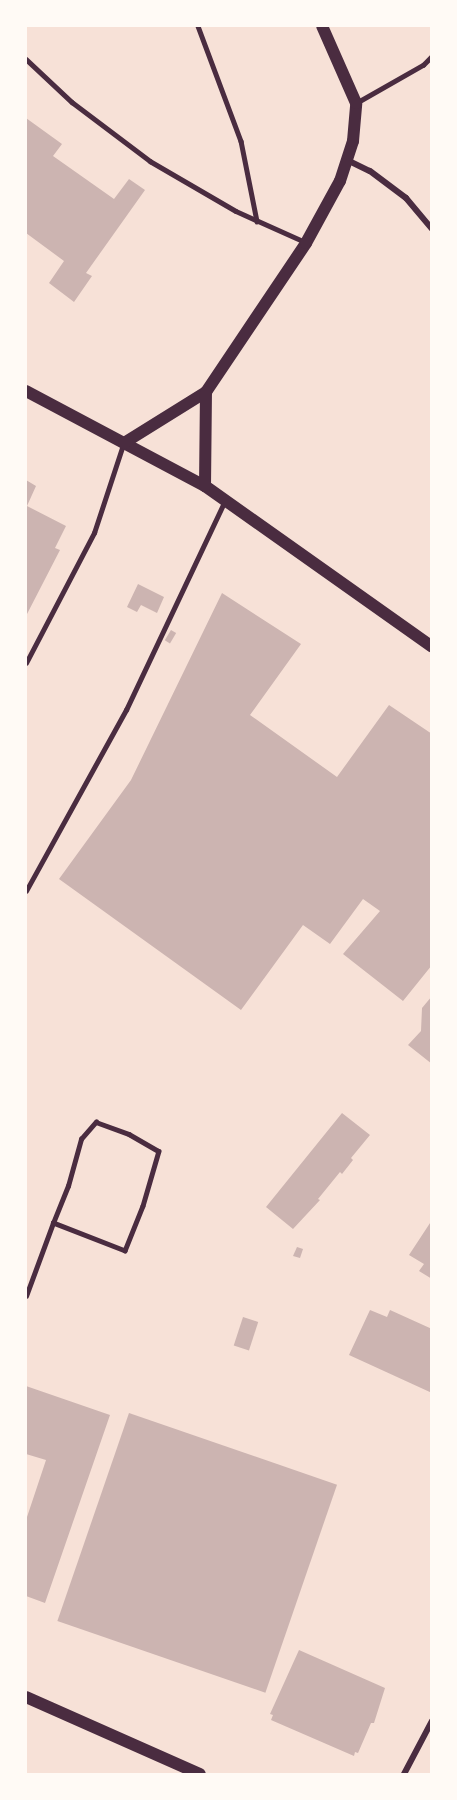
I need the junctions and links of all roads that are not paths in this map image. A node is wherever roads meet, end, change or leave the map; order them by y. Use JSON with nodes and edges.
{"nodes":[{"id":1,"x":198,"y":26,"type":"edge"},
{"id":2,"x":322,"y":26,"type":"edge"},
{"id":3,"x":432,"y":56,"type":"edge"},
{"id":4,"x":26,"y":59,"type":"edge"},
{"id":5,"x":356,"y":103,"type":"junction"},
{"id":6,"x":347,"y":160,"type":"junction"},
{"id":7,"x":257,"y":221,"type":"junction"},
{"id":8,"x":431,"y":226,"type":"edge"},
{"id":9,"x":306,"y":243,"type":"junction"},
{"id":10,"x":26,"y":391,"type":"edge"},
{"id":11,"x":206,"y":392,"type":"junction"},
{"id":12,"x":124,"y":443,"type":"junction"},
{"id":13,"x":205,"y":486,"type":"junction"},
{"id":14,"x":225,"y":500,"type":"junction"},
{"id":15,"x":432,"y":647,"type":"edge"},
{"id":16,"x":26,"y":663,"type":"edge"},
{"id":17,"x":26,"y":891,"type":"edge"},
{"id":18,"x":53,"y":1223,"type":"junction"},
{"id":19,"x":26,"y":1296,"type":"edge"},
{"id":20,"x":26,"y":1697,"type":"edge"},
{"id":21,"x":432,"y":1721,"type":"edge"},
{"id":22,"x":200,"y":1774,"type":"edge"},
{"id":23,"x":404,"y":1774,"type":"edge"}],
"edges":[{"from":1,"to":7,"type":"lane"},
{"from":2,"to":5,"type":"main road"},
{"from":3,"to":5,"type":"lane"},
{"from":4,"to":7,"type":"lane"},
{"from":5,"to":6,"type":"main road"},
{"from":6,"to":8,"type":"street"},
{"from":6,"to":9,"type":"main road"},
{"from":7,"to":9,"type":"lane"},
{"from":9,"to":11,"type":"main road"},
{"from":10,"to":12,"type":"main road"},
{"from":11,"to":12,"type":"main road"},
{"from":11,"to":13,"type":"main road"},
{"from":12,"to":13,"type":"main road"},
{"from":12,"to":16,"type":"lane"},
{"from":13,"to":14,"type":"main road"},
{"from":14,"to":15,"type":"main road"},
{"from":14,"to":17,"type":"lane"},
{"from":18,"to":18,"type":"lane"},
{"from":18,"to":19,"type":"lane"},
{"from":20,"to":22,"type":"main road"},
{"from":21,"to":23,"type":"street"}]}
